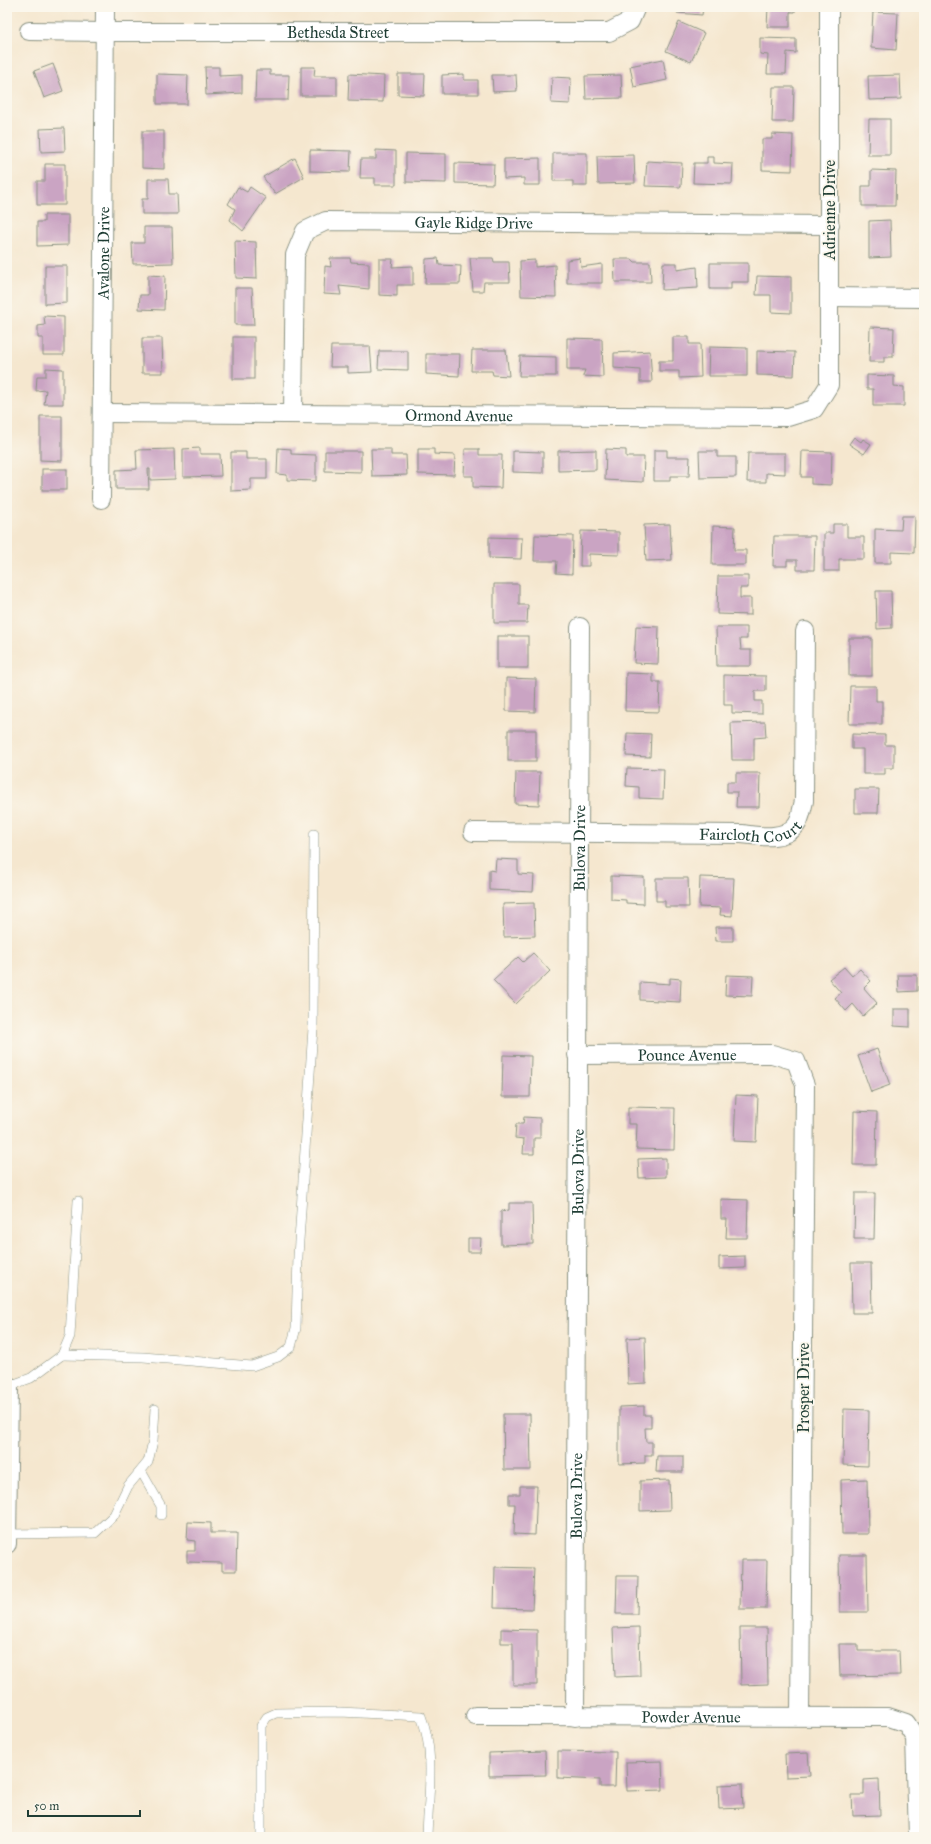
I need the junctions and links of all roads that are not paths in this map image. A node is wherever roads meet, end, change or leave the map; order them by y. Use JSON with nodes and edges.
{"nodes":[{"id":1,"x":105,"y":7,"type":"edge"},
{"id":2,"x":636,"y":7,"type":"edge"},
{"id":3,"x":829,"y":7,"type":"edge"},
{"id":4,"x":29,"y":31,"type":"dead end"},
{"id":5,"x":105,"y":32,"type":"junction"},
{"id":6,"x":830,"y":225,"type":"junction"},
{"id":7,"x":829,"y":297,"type":"junction"},
{"id":8,"x":924,"y":298,"type":"edge"},
{"id":9,"x":814,"y":409,"type":"joint"},
{"id":10,"x":102,"y":413,"type":"junction"},
{"id":11,"x":293,"y":414,"type":"junction"},
{"id":12,"x":101,"y":499,"type":"dead end"},
{"id":13,"x":580,"y":627,"type":"dead end"},
{"id":14,"x":805,"y":631,"type":"dead end"},
{"id":15,"x":473,"y":832,"type":"dead end"},
{"id":16,"x":580,"y":833,"type":"junction"},
{"id":17,"x":314,"y":834,"type":"dead end"},
{"id":18,"x":577,"y":1055,"type":"junction"},
{"id":19,"x":796,"y":1061,"type":"joint"},
{"id":20,"x":78,"y":1201,"type":"dead end"},
{"id":21,"x":62,"y":1355,"type":"junction"},
{"id":22,"x":8,"y":1386,"type":"edge"},
{"id":23,"x":155,"y":1409,"type":"dead end"},
{"id":24,"x":141,"y":1471,"type":"junction"},
{"id":25,"x":161,"y":1515,"type":"dead end"},
{"id":26,"x":7,"y":1534,"type":"edge"},
{"id":27,"x":7,"y":1544,"type":"edge"},
{"id":28,"x":475,"y":1716,"type":"dead end"},
{"id":29,"x":800,"y":1716,"type":"junction"},
{"id":30,"x":575,"y":1717,"type":"junction"},
{"id":31,"x":261,"y":1837,"type":"edge"},
{"id":32,"x":427,"y":1837,"type":"edge"},
{"id":33,"x":918,"y":1837,"type":"edge"}],
"edges":[{"from":1,"to":5,"type":"street","name":"Avalone Drive"},
{"from":2,"to":5,"type":"street","name":"Bethesda Street"},
{"from":3,"to":6,"type":"street","name":"Adrienne Drive"},
{"from":4,"to":5,"type":"street","name":"Bethesda Street"},
{"from":5,"to":10,"type":"street","name":"Avalone Drive"},
{"from":6,"to":7,"type":"street","name":"Adrienne Drive"},
{"from":6,"to":11,"type":"street","name":"Gayle Ridge Drive"},
{"from":7,"to":8,"type":"street"},
{"from":7,"to":9,"type":"street","name":"Adrienne Drive"},
{"from":9,"to":11,"type":"street","name":"Ormond Avenue"},
{"from":10,"to":11,"type":"street","name":"Ormond Avenue"},
{"from":10,"to":12,"type":"street","name":"Avalone Drive"},
{"from":13,"to":16,"type":"street","name":"Bulova Drive"},
{"from":14,"to":16,"type":"street","name":"Faircloth Court"},
{"from":15,"to":16,"type":"street","name":"Faircloth Court"},
{"from":16,"to":18,"type":"street","name":"Bulova Drive"},
{"from":17,"to":21,"type":"lane"},
{"from":18,"to":19,"type":"street","name":"Pounce Avenue"},
{"from":18,"to":30,"type":"street","name":"Bulova Drive"},
{"from":19,"to":29,"type":"street","name":"Prosper Drive"},
{"from":20,"to":21,"type":"lane"},
{"from":21,"to":22,"type":"lane"},
{"from":22,"to":26,"type":"street"},
{"from":23,"to":24,"type":"lane"},
{"from":24,"to":25,"type":"lane"},
{"from":24,"to":26,"type":"lane"},
{"from":26,"to":27,"type":"street"},
{"from":28,"to":30,"type":"street","name":"Powder Avenue"},
{"from":29,"to":30,"type":"street","name":"Powder Avenue"},
{"from":29,"to":33,"type":"street","name":"Powder Avenue"},
{"from":31,"to":32,"type":"lane"}]}
